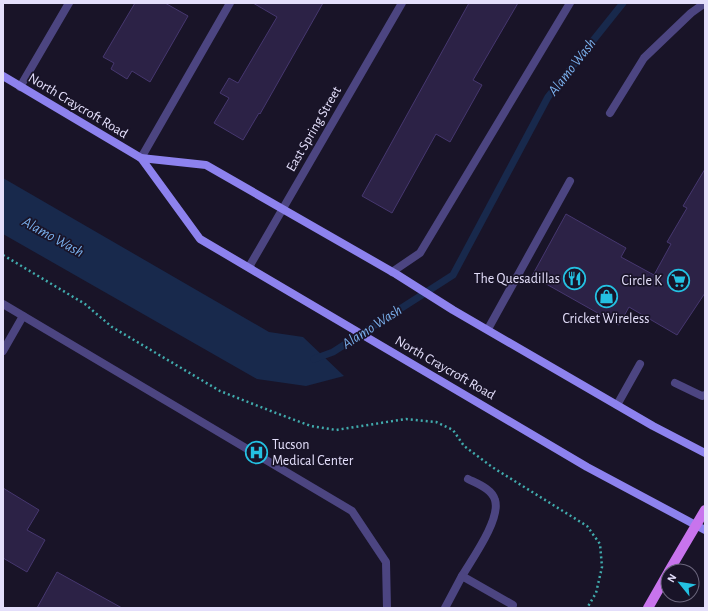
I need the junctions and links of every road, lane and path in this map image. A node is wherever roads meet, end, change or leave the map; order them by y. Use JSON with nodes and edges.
{"nodes":[{"id":1,"x":69,"y":3,"type":"edge"},
{"id":2,"x":230,"y":3,"type":"edge"},
{"id":3,"x":402,"y":3,"type":"edge"},
{"id":4,"x":570,"y":3,"type":"edge"},
{"id":5,"x":705,"y":3,"type":"edge"},
{"id":6,"x":3,"y":76,"type":"edge"},
{"id":7,"x":20,"y":87,"type":"junction"},
{"id":8,"x":610,"y":113,"type":"dead end"},
{"id":9,"x":141,"y":158,"type":"junction"},
{"id":10,"x":570,"y":181,"type":"dead end"},
{"id":11,"x":283,"y":208,"type":"junction"},
{"id":12,"x":3,"y":254,"type":"edge"},
{"id":13,"x":249,"y":267,"type":"junction"},
{"id":14,"x":394,"y":273,"type":"junction"},
{"id":15,"x":3,"y":304,"type":"edge"},
{"id":16,"x":23,"y":316,"type":"junction"},
{"id":17,"x":488,"y":329,"type":"junction"},
{"id":18,"x":3,"y":351,"type":"edge"},
{"id":19,"x":640,"y":364,"type":"dead end"},
{"id":20,"x":675,"y":383,"type":"dead end"},
{"id":21,"x":705,"y":395,"type":"edge"},
{"id":22,"x":617,"y":405,"type":"junction"},
{"id":23,"x":705,"y":453,"type":"edge"},
{"id":24,"x":468,"y":479,"type":"dead end"},
{"id":25,"x":705,"y":510,"type":"edge"},
{"id":26,"x":701,"y":527,"type":"edge"},
{"id":27,"x":675,"y":563,"type":"edge"},
{"id":28,"x":462,"y":576,"type":"junction"},
{"id":29,"x":660,"y":587,"type":"edge"},
{"id":30,"x":387,"y":608,"type":"edge"},
{"id":31,"x":445,"y":608,"type":"edge"},
{"id":32,"x":512,"y":608,"type":"edge"},
{"id":33,"x":587,"y":608,"type":"edge"},
{"id":34,"x":648,"y":608,"type":"edge"}],
"edges":[{"from":1,"to":7,"type":"street"},
{"from":2,"to":9,"type":"street"},
{"from":3,"to":11,"type":"street","name":"East Spring Street"},
{"from":4,"to":14,"type":"street"},
{"from":5,"to":8,"type":"street"},
{"from":6,"to":7,"type":"main road","name":"North Craycroft Road"},
{"from":7,"to":9,"type":"main road","name":"North Craycroft Road"},
{"from":9,"to":11,"type":"main road","name":"North Craycroft Road"},
{"from":9,"to":13,"type":"main road","name":"North Craycroft Road"},
{"from":10,"to":17,"type":"street"},
{"from":11,"to":13,"type":"street","name":"East Spring Street"},
{"from":11,"to":14,"type":"main road","name":"North Craycroft Road"},
{"from":12,"to":33,"type":"path"},
{"from":13,"to":26,"type":"main road","name":"North Craycroft Road"},
{"from":14,"to":17,"type":"main road","name":"North Craycroft Road"},
{"from":15,"to":16,"type":"street"},
{"from":16,"to":18,"type":"street"},
{"from":16,"to":30,"type":"street"},
{"from":17,"to":22,"type":"main road","name":"North Craycroft Road"},
{"from":19,"to":22,"type":"street"},
{"from":20,"to":21,"type":"street"},
{"from":22,"to":23,"type":"main road","name":"North Craycroft Road"},
{"from":24,"to":28,"type":"street"},
{"from":25,"to":26,"type":"main road"},
{"from":26,"to":27,"type":"main road"},
{"from":28,"to":31,"type":"street"},
{"from":28,"to":32,"type":"street"},
{"from":29,"to":34,"type":"main road"}]}
